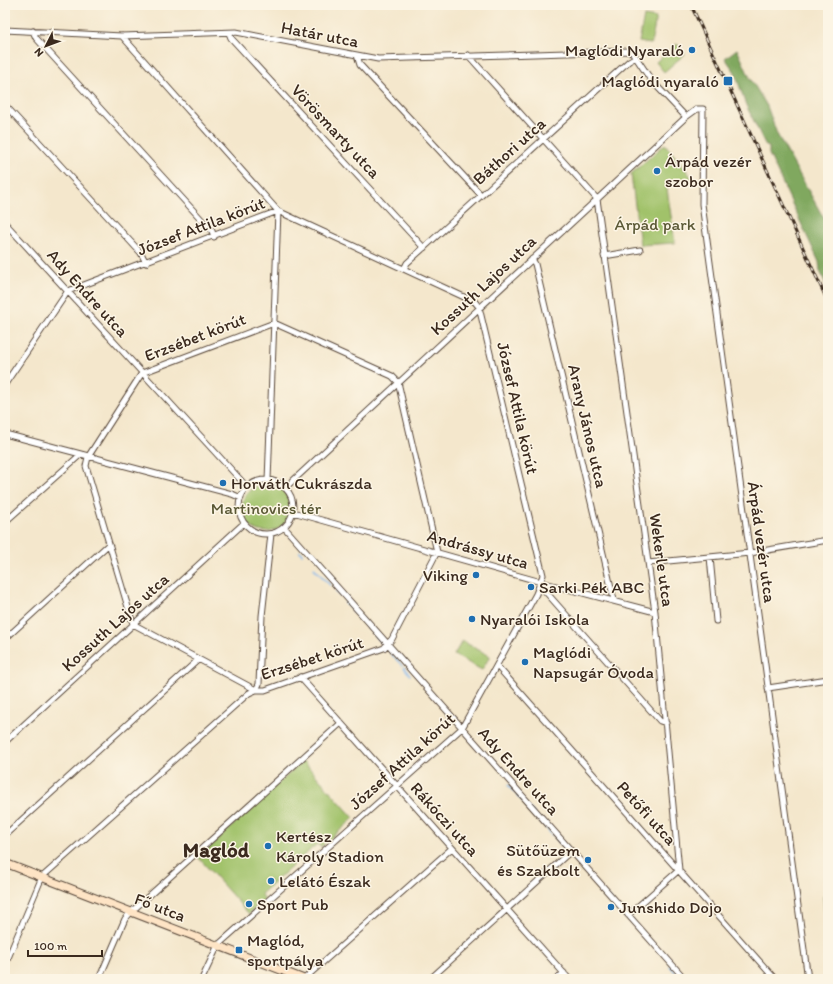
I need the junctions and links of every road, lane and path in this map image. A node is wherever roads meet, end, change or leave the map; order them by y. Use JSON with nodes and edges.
{"nodes":[{"id":1,"x":5,"y":30,"type":"edge"},
{"id":2,"x":33,"y":31,"type":"junction"},
{"id":3,"x":229,"y":33,"type":"junction"},
{"id":4,"x":122,"y":36,"type":"junction"},
{"id":5,"x":357,"y":55,"type":"junction"},
{"id":6,"x":468,"y":55,"type":"junction"},
{"id":7,"x":636,"y":57,"type":"junction"},
{"id":8,"x":5,"y":106,"type":"edge"},
{"id":9,"x":703,"y":109,"type":"joint"},
{"id":10,"x":686,"y":117,"type":"junction"},
{"id":11,"x":544,"y":139,"type":"junction"},
{"id":12,"x":481,"y":196,"type":"junction"},
{"id":13,"x":597,"y":198,"type":"junction"},
{"id":14,"x":278,"y":212,"type":"junction"},
{"id":15,"x":5,"y":223,"type":"edge"},
{"id":16,"x":214,"y":236,"type":"junction"},
{"id":17,"x":424,"y":248,"type":"junction"},
{"id":18,"x":640,"y":250,"type":"dead end"},
{"id":19,"x":604,"y":256,"type":"junction"},
{"id":20,"x":532,"y":259,"type":"junction"},
{"id":21,"x":146,"y":262,"type":"junction"},
{"id":22,"x":404,"y":269,"type":"junction"},
{"id":23,"x":68,"y":291,"type":"junction"},
{"id":24,"x":480,"y":307,"type":"junction"},
{"id":25,"x":274,"y":323,"type":"junction"},
{"id":26,"x":142,"y":373,"type":"junction"},
{"id":27,"x":398,"y":382,"type":"junction"},
{"id":28,"x":5,"y":384,"type":"edge"},
{"id":29,"x":5,"y":434,"type":"edge"},
{"id":30,"x":80,"y":455,"type":"junction"},
{"id":31,"x":88,"y":457,"type":"junction"},
{"id":32,"x":268,"y":480,"type":"junction"},
{"id":33,"x":248,"y":488,"type":"junction"},
{"id":34,"x":285,"y":488,"type":"junction"},
{"id":35,"x":241,"y":498,"type":"junction"},
{"id":36,"x":293,"y":512,"type":"junction"},
{"id":37,"x":5,"y":522,"type":"edge"},
{"id":38,"x":244,"y":523,"type":"junction"},
{"id":39,"x":284,"y":527,"type":"junction"},
{"id":40,"x":271,"y":534,"type":"junction"},
{"id":41,"x":828,"y":540,"type":"edge"},
{"id":42,"x":108,"y":545,"type":"junction"},
{"id":43,"x":437,"y":552,"type":"junction"},
{"id":44,"x":750,"y":553,"type":"junction"},
{"id":45,"x":710,"y":557,"type":"junction"},
{"id":46,"x":648,"y":563,"type":"junction"},
{"id":47,"x":541,"y":582,"type":"junction"},
{"id":48,"x":614,"y":600,"type":"junction"},
{"id":49,"x":655,"y":612,"type":"junction"},
{"id":50,"x":716,"y":621,"type":"dead end"},
{"id":51,"x":133,"y":624,"type":"junction"},
{"id":52,"x":5,"y":639,"type":"edge"},
{"id":53,"x":388,"y":645,"type":"junction"},
{"id":54,"x":198,"y":660,"type":"junction"},
{"id":55,"x":497,"y":666,"type":"junction"},
{"id":56,"x":300,"y":677,"type":"junction"},
{"id":57,"x":828,"y":679,"type":"edge"},
{"id":58,"x":768,"y":688,"type":"junction"},
{"id":59,"x":256,"y":690,"type":"junction"},
{"id":60,"x":341,"y":723,"type":"junction"},
{"id":61,"x":666,"y":723,"type":"junction"},
{"id":62,"x":462,"y":728,"type":"junction"},
{"id":63,"x":5,"y":742,"type":"edge"},
{"id":64,"x":397,"y":786,"type":"junction"},
{"id":65,"x":5,"y":835,"type":"edge"},
{"id":66,"x":452,"y":848,"type":"junction"},
{"id":67,"x":571,"y":851,"type":"junction"},
{"id":68,"x":5,"y":863,"type":"edge"},
{"id":69,"x":679,"y":870,"type":"junction"},
{"id":70,"x":42,"y":877,"type":"junction"},
{"id":71,"x":507,"y":910,"type":"junction"},
{"id":72,"x":131,"y":912,"type":"junction"},
{"id":73,"x":628,"y":915,"type":"junction"},
{"id":74,"x":218,"y":945,"type":"junction"},
{"id":75,"x":5,"y":965,"type":"edge"},
{"id":76,"x":564,"y":973,"type":"junction"},
{"id":77,"x":99,"y":979,"type":"edge"},
{"id":78,"x":202,"y":979,"type":"edge"},
{"id":79,"x":304,"y":979,"type":"edge"},
{"id":80,"x":430,"y":979,"type":"edge"},
{"id":81,"x":557,"y":979,"type":"edge"},
{"id":82,"x":569,"y":979,"type":"edge"},
{"id":83,"x":685,"y":979,"type":"edge"},
{"id":84,"x":775,"y":979,"type":"edge"},
{"id":85,"x":808,"y":979,"type":"edge"}],
"edges":[{"from":1,"to":2,"type":"street","name":"Határ utca"},
{"from":2,"to":4,"type":"street","name":"Határ utca"},
{"from":2,"to":16,"type":"street"},
{"from":3,"to":4,"type":"street","name":"Határ utca"},
{"from":3,"to":5,"type":"street","name":"Határ utca"},
{"from":3,"to":17,"type":"street","name":"Vörösmarty utca"},
{"from":4,"to":14,"type":"street"},
{"from":5,"to":6,"type":"street","name":"Határ utca"},
{"from":5,"to":12,"type":"street"},
{"from":6,"to":7,"type":"street","name":"Határ utca"},
{"from":6,"to":11,"type":"street"},
{"from":7,"to":10,"type":"street"},
{"from":7,"to":11,"type":"street","name":"Báthori utca"},
{"from":8,"to":21,"type":"street"},
{"from":9,"to":10,"type":"street","name":"Kossuth Lajos utca"},
{"from":9,"to":44,"type":"street","name":"Árpád vezér utca"},
{"from":10,"to":13,"type":"street","name":"Kossuth Lajos utca"},
{"from":11,"to":12,"type":"street","name":"Báthori utca"},
{"from":11,"to":13,"type":"street"},
{"from":12,"to":17,"type":"street","name":"Báthori utca"},
{"from":13,"to":19,"type":"street","name":"Wekerle utca"},
{"from":13,"to":20,"type":"street","name":"Kossuth Lajos utca"},
{"from":14,"to":16,"type":"street","name":"József Attila körút"},
{"from":14,"to":22,"type":"street","name":"József Attila körút"},
{"from":14,"to":25,"type":"street"},
{"from":15,"to":23,"type":"street","name":"Ady Endre utca"},
{"from":16,"to":21,"type":"street","name":"József Attila körút"},
{"from":17,"to":22,"type":"street","name":"Báthori utca"},
{"from":18,"to":19,"type":"street"},
{"from":19,"to":46,"type":"street","name":"Wekerle utca"},
{"from":20,"to":24,"type":"street","name":"Kossuth Lajos utca"},
{"from":20,"to":48,"type":"street","name":"Arany János utca"},
{"from":21,"to":23,"type":"street","name":"József Attila körút"},
{"from":22,"to":24,"type":"street","name":"József Attila körút"},
{"from":23,"to":26,"type":"street","name":"Ady Endre utca"},
{"from":23,"to":28,"type":"street"},
{"from":24,"to":27,"type":"street","name":"Kossuth Lajos utca"},
{"from":24,"to":47,"type":"street","name":"József Attila körút"},
{"from":25,"to":26,"type":"street","name":"Erzsébet körút"},
{"from":25,"to":27,"type":"street"},
{"from":25,"to":32,"type":"street"},
{"from":26,"to":31,"type":"street","name":"Erzsébet körút"},
{"from":26,"to":33,"type":"street","name":"Ady Endre utca"},
{"from":27,"to":34,"type":"street","name":"Kossuth Lajos utca"},
{"from":27,"to":43,"type":"street"},
{"from":29,"to":30,"type":"street"},
{"from":30,"to":31,"type":"street"},
{"from":30,"to":37,"type":"street"},
{"from":31,"to":35,"type":"street"},
{"from":31,"to":42,"type":"street"},
{"from":32,"to":33,"type":"street"},
{"from":32,"to":34,"type":"street"},
{"from":33,"to":35,"type":"street"},
{"from":34,"to":36,"type":"street"},
{"from":35,"to":38,"type":"street"},
{"from":36,"to":39,"type":"street"},
{"from":36,"to":43,"type":"street","name":"Andrássy utca"},
{"from":38,"to":40,"type":"street"},
{"from":38,"to":51,"type":"street","name":"Kossuth Lajos utca"},
{"from":39,"to":40,"type":"street"},
{"from":39,"to":53,"type":"street","name":"Ady Endre utca"},
{"from":40,"to":59,"type":"street"},
{"from":41,"to":44,"type":"street"},
{"from":42,"to":51,"type":"street"},
{"from":42,"to":52,"type":"street"},
{"from":43,"to":47,"type":"street","name":"Andrássy utca"},
{"from":43,"to":53,"type":"street","name":"Erzsébet körút"},
{"from":44,"to":45,"type":"street"},
{"from":44,"to":58,"type":"street","name":"Árpád vezér utca"},
{"from":45,"to":46,"type":"street"},
{"from":45,"to":50,"type":"street"},
{"from":46,"to":49,"type":"street","name":"Wekerle utca"},
{"from":47,"to":48,"type":"street","name":"Andrássy utca"},
{"from":47,"to":55,"type":"street","name":"József Attila körút"},
{"from":47,"to":61,"type":"street"},
{"from":48,"to":49,"type":"street","name":"Andrássy utca"},
{"from":49,"to":61,"type":"street","name":"Wekerle utca"},
{"from":51,"to":54,"type":"street","name":"Erzsébet körút"},
{"from":51,"to":63,"type":"street","name":"Kossuth Lajos utca"},
{"from":53,"to":56,"type":"street","name":"Erzsébet körút"},
{"from":53,"to":62,"type":"street","name":"Ady Endre utca"},
{"from":54,"to":59,"type":"street","name":"Erzsébet körút"},
{"from":54,"to":65,"type":"street"},
{"from":55,"to":62,"type":"street","name":"József Attila körút"},
{"from":55,"to":69,"type":"street","name":"Petőfi utca"},
{"from":56,"to":59,"type":"street","name":"Erzsébet körút"},
{"from":56,"to":60,"type":"street","name":"Rákóczi utca"},
{"from":57,"to":58,"type":"street"},
{"from":58,"to":85,"type":"street","name":"Árpád vezér utca"},
{"from":59,"to":70,"type":"street"},
{"from":60,"to":64,"type":"street","name":"Rákóczi utca"},
{"from":60,"to":72,"type":"street"},
{"from":61,"to":69,"type":"street","name":"Wekerle utca"},
{"from":62,"to":64,"type":"street","name":"József Attila körút"},
{"from":62,"to":67,"type":"street","name":"Ady Endre utca"},
{"from":64,"to":66,"type":"street","name":"Rákóczi utca"},
{"from":64,"to":74,"type":"street","name":"József Attila körút"},
{"from":66,"to":71,"type":"street","name":"Rákóczi utca"},
{"from":66,"to":79,"type":"street"},
{"from":67,"to":71,"type":"street"},
{"from":67,"to":73,"type":"street","name":"Ady Endre utca"},
{"from":68,"to":70,"type":"main road","name":"Fő utca"},
{"from":69,"to":73,"type":"street"},
{"from":69,"to":84,"type":"street","name":"Petőfi utca"},
{"from":70,"to":72,"type":"main road","name":"Fő utca"},
{"from":70,"to":75,"type":"street"},
{"from":71,"to":76,"type":"street","name":"Rákóczi utca"},
{"from":71,"to":80,"type":"street"},
{"from":72,"to":74,"type":"main road","name":"Fő utca"},
{"from":72,"to":77,"type":"street"},
{"from":73,"to":83,"type":"street","name":"Ady Endre utca"},
{"from":74,"to":78,"type":"street"},
{"from":74,"to":79,"type":"main road","name":"Fő utca"},
{"from":76,"to":81,"type":"street"},
{"from":76,"to":82,"type":"street","name":"Rákóczi utca"}]}
